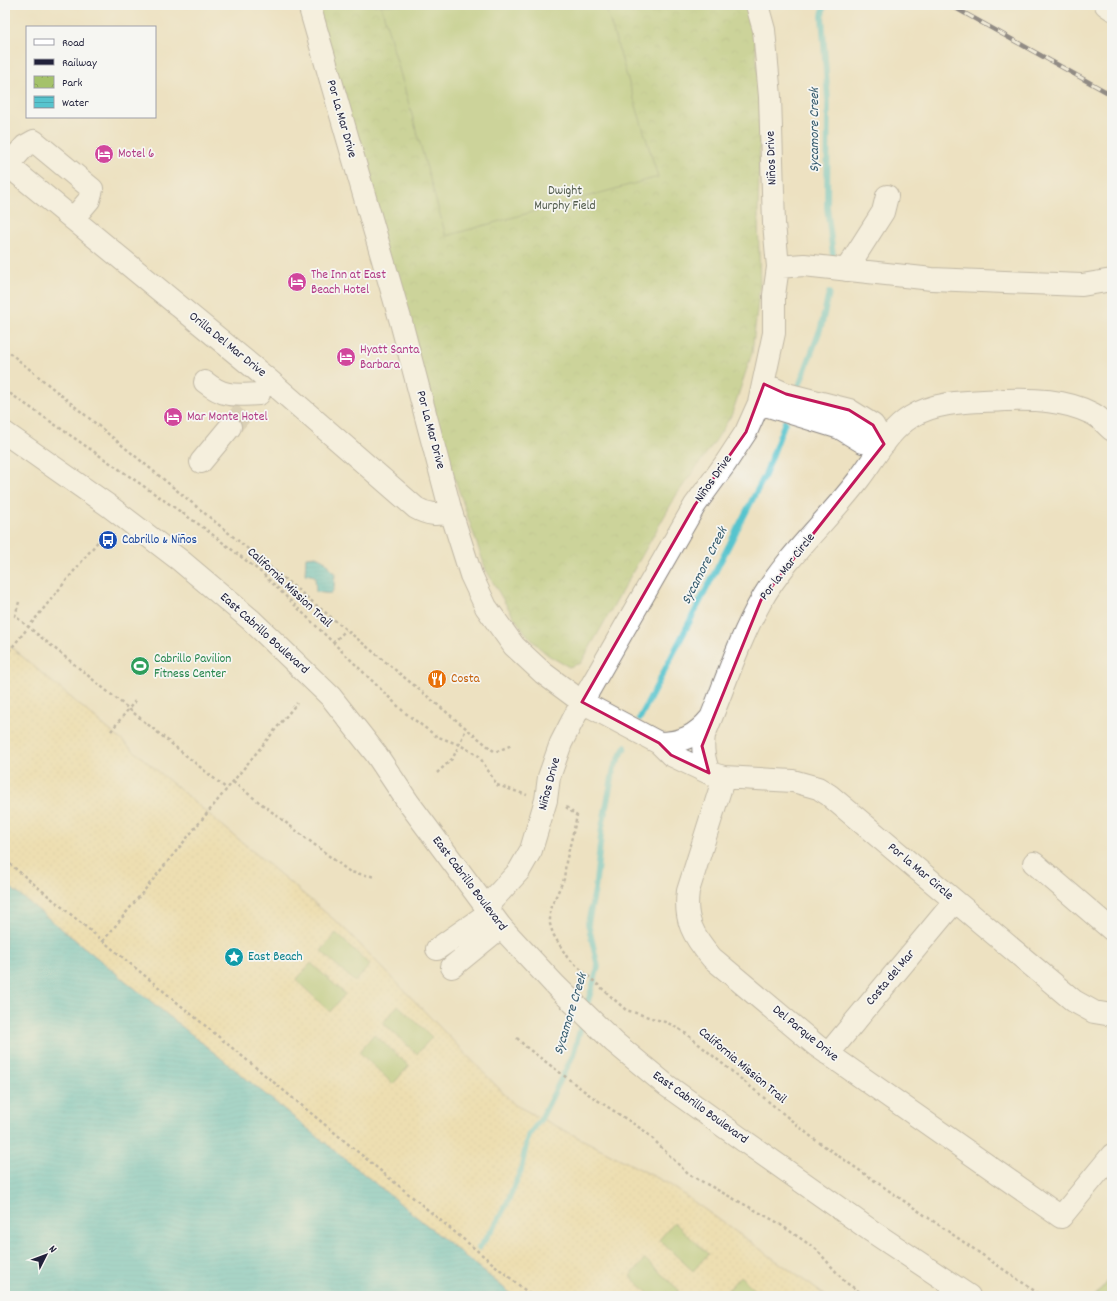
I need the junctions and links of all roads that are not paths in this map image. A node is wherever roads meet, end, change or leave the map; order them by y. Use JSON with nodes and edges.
{"nodes":[{"id":1,"x":310,"y":5,"type":"edge"},
{"id":2,"x":757,"y":5,"type":"edge"},
{"id":3,"x":1106,"y":5,"type":"edge"},
{"id":4,"x":1112,"y":9,"type":"edge"},
{"id":5,"x":6,"y":164,"type":"edge"},
{"id":6,"x":887,"y":196,"type":"dead end"},
{"id":7,"x":73,"y":219,"type":"junction"},
{"id":8,"x":778,"y":267,"type":"junction"},
{"id":9,"x":846,"y":270,"type":"junction"},
{"id":10,"x":1112,"y":280,"type":"edge"},
{"id":11,"x":265,"y":387,"type":"junction"},
{"id":12,"x":761,"y":394,"type":"junction"},
{"id":13,"x":233,"y":417,"type":"junction"},
{"id":14,"x":1112,"y":430,"type":"edge"},
{"id":15,"x":5,"y":434,"type":"edge"},
{"id":16,"x":884,"y":444,"type":"junction"},
{"id":17,"x":201,"y":462,"type":"dead end"},
{"id":18,"x":451,"y":512,"type":"junction"},
{"id":19,"x":582,"y":702,"type":"junction"},
{"id":20,"x":711,"y":718,"type":"junction"},
{"id":21,"x":657,"y":743,"type":"junction"},
{"id":22,"x":717,"y":775,"type":"junction"},
{"id":23,"x":1034,"y":863,"type":"dead end"},
{"id":24,"x":955,"y":901,"type":"junction"},
{"id":25,"x":492,"y":915,"type":"junction"},
{"id":26,"x":1112,"y":930,"type":"edge"},
{"id":27,"x":437,"y":949,"type":"dead end"},
{"id":28,"x":452,"y":967,"type":"dead end"},
{"id":29,"x":1112,"y":1015,"type":"edge"},
{"id":30,"x":828,"y":1054,"type":"junction"},
{"id":31,"x":1112,"y":1155,"type":"edge"},
{"id":32,"x":969,"y":1296,"type":"edge"}],
"edges":[{"from":1,"to":18,"type":"main road","name":"Por La Mar Drive"},
{"from":2,"to":8,"type":"main road","name":"Niños Drive"},
{"from":3,"to":4,"type":"main road"},
{"from":5,"to":7,"type":"main road","name":"Orilla Del Mar Drive"},
{"from":5,"to":7,"type":"main road"},
{"from":6,"to":9,"type":"main road"},
{"from":7,"to":11,"type":"main road","name":"Orilla Del Mar Drive"},
{"from":8,"to":9,"type":"main road"},
{"from":8,"to":12,"type":"main road","name":"Niños Drive"},
{"from":9,"to":10,"type":"main road"},
{"from":11,"to":13,"type":"main road"},
{"from":11,"to":13,"type":"main road"},
{"from":11,"to":18,"type":"main road","name":"Orilla Del Mar Drive"},
{"from":12,"to":16,"type":"main road"},
{"from":12,"to":19,"type":"main road","name":"Niños Drive"},
{"from":13,"to":17,"type":"main road"},
{"from":14,"to":16,"type":"main road","name":"Por la Mar Circle"},
{"from":15,"to":25,"type":"main road","name":"East Cabrillo Boulevard"},
{"from":16,"to":20,"type":"main road","name":"Por la Mar Circle"},
{"from":18,"to":19,"type":"main road","name":"Por La Mar Drive"},
{"from":19,"to":21,"type":"main road","name":"Por la Mar Circle"},
{"from":19,"to":25,"type":"main road","name":"Niños Drive"},
{"from":20,"to":21,"type":"main road"},
{"from":20,"to":22,"type":"main road","name":"Por la Mar Circle"},
{"from":21,"to":22,"type":"main road","name":"Por la Mar Circle"},
{"from":22,"to":24,"type":"main road","name":"Por la Mar Circle"},
{"from":22,"to":30,"type":"main road","name":"Del Parque Drive"},
{"from":23,"to":26,"type":"main road"},
{"from":24,"to":29,"type":"main road","name":"Por la Mar Circle"},
{"from":24,"to":30,"type":"main road","name":"Costa del Mar"},
{"from":25,"to":27,"type":"main road"},
{"from":25,"to":28,"type":"main road"},
{"from":25,"to":32,"type":"main road","name":"East Cabrillo Boulevard"},
{"from":30,"to":31,"type":"main road","name":"Del Parque Drive"}]}
